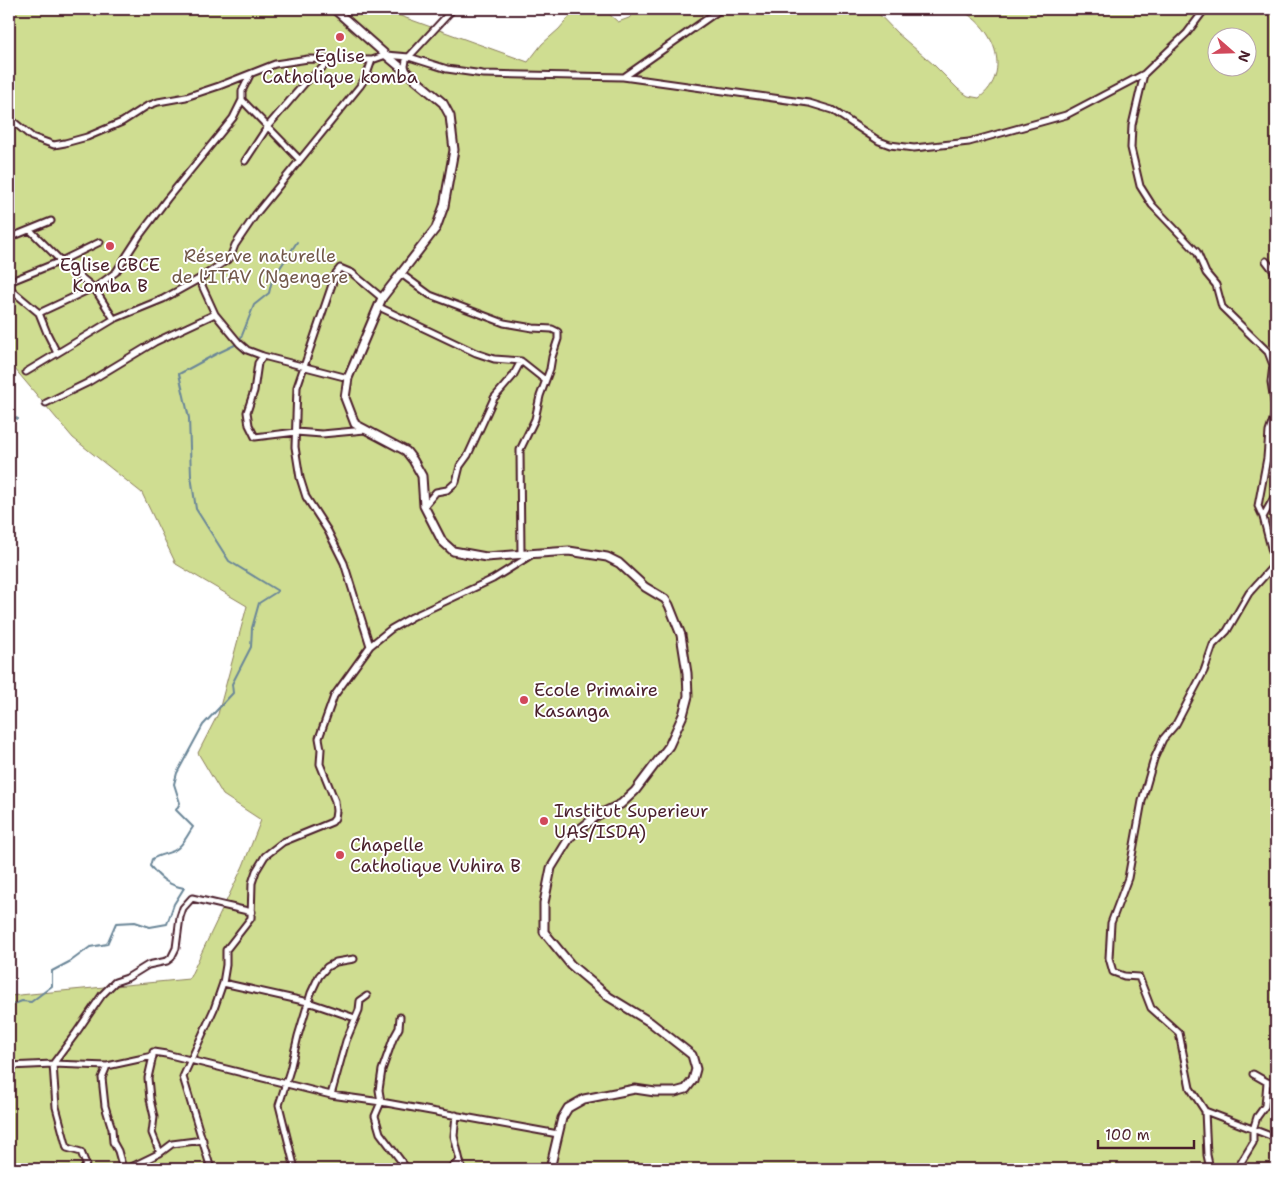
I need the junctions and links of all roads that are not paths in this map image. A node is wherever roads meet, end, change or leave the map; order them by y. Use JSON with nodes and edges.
{"nodes":[{"id":1,"x":334,"y":9,"type":"edge"},
{"id":2,"x":453,"y":9,"type":"edge"},
{"id":3,"x":721,"y":9,"type":"edge"},
{"id":4,"x":1205,"y":9,"type":"edge"},
{"id":5,"x":386,"y":55,"type":"junction"},
{"id":6,"x":409,"y":57,"type":"junction"},
{"id":7,"x":333,"y":59,"type":"junction"},
{"id":8,"x":372,"y":60,"type":"junction"},
{"id":9,"x":1144,"y":74,"type":"junction"},
{"id":10,"x":250,"y":75,"type":"junction"},
{"id":11,"x":408,"y":75,"type":"junction"},
{"id":12,"x":623,"y":77,"type":"junction"},
{"id":13,"x":242,"y":100,"type":"junction"},
{"id":14,"x":9,"y":118,"type":"edge"},
{"id":15,"x":268,"y":126,"type":"junction"},
{"id":16,"x":299,"y":159,"type":"junction"},
{"id":17,"x":245,"y":161,"type":"dead end"},
{"id":18,"x":51,"y":221,"type":"dead end"},
{"id":19,"x":30,"y":230,"type":"junction"},
{"id":20,"x":9,"y":238,"type":"edge"},
{"id":21,"x":100,"y":242,"type":"dead end"},
{"id":22,"x":1266,"y":260,"type":"dead end"},
{"id":23,"x":61,"y":261,"type":"junction"},
{"id":24,"x":400,"y":273,"type":"junction"},
{"id":25,"x":1276,"y":274,"type":"edge"},
{"id":26,"x":199,"y":279,"type":"junction"},
{"id":27,"x":9,"y":282,"type":"edge"},
{"id":28,"x":9,"y":288,"type":"edge"},
{"id":29,"x":94,"y":288,"type":"junction"},
{"id":30,"x":382,"y":298,"type":"junction"},
{"id":31,"x":379,"y":307,"type":"junction"},
{"id":32,"x":39,"y":314,"type":"junction"},
{"id":33,"x":215,"y":314,"type":"junction"},
{"id":34,"x":114,"y":319,"type":"junction"},
{"id":35,"x":57,"y":353,"type":"junction"},
{"id":36,"x":263,"y":356,"type":"junction"},
{"id":37,"x":521,"y":361,"type":"junction"},
{"id":38,"x":305,"y":366,"type":"junction"},
{"id":39,"x":26,"y":372,"type":"dead end"},
{"id":40,"x":348,"y":378,"type":"junction"},
{"id":41,"x":545,"y":380,"type":"junction"},
{"id":42,"x":46,"y":403,"type":"dead end"},
{"id":43,"x":368,"y":430,"type":"junction"},
{"id":44,"x":296,"y":432,"type":"junction"},
{"id":45,"x":1276,"y":494,"type":"edge"},
{"id":46,"x":424,"y":506,"type":"junction"},
{"id":47,"x":1264,"y":518,"type":"junction"},
{"id":48,"x":533,"y":554,"type":"junction"},
{"id":49,"x":521,"y":555,"type":"junction"},
{"id":50,"x":1276,"y":558,"type":"edge"},
{"id":51,"x":1275,"y":564,"type":"edge"},
{"id":52,"x":370,"y":646,"type":"junction"},
{"id":53,"x":252,"y":912,"type":"junction"},
{"id":54,"x":354,"y":959,"type":"dead end"},
{"id":55,"x":223,"y":983,"type":"junction"},
{"id":56,"x":366,"y":996,"type":"dead end"},
{"id":57,"x":308,"y":1002,"type":"junction"},
{"id":58,"x":400,"y":1017,"type":"dead end"},
{"id":59,"x":356,"y":1018,"type":"junction"},
{"id":60,"x":153,"y":1056,"type":"junction"},
{"id":61,"x":191,"y":1060,"type":"junction"},
{"id":62,"x":53,"y":1064,"type":"junction"},
{"id":63,"x":9,"y":1066,"type":"edge"},
{"id":64,"x":108,"y":1066,"type":"junction"},
{"id":65,"x":1254,"y":1074,"type":"dead end"},
{"id":66,"x":1267,"y":1082,"type":"junction"},
{"id":67,"x":286,"y":1084,"type":"junction"},
{"id":68,"x":1276,"y":1084,"type":"edge"},
{"id":69,"x":331,"y":1095,"type":"junction"},
{"id":70,"x":381,"y":1102,"type":"junction"},
{"id":71,"x":1205,"y":1110,"type":"junction"},
{"id":72,"x":456,"y":1115,"type":"junction"},
{"id":73,"x":1253,"y":1130,"type":"junction"},
{"id":74,"x":558,"y":1134,"type":"junction"},
{"id":75,"x":1276,"y":1138,"type":"edge"},
{"id":76,"x":203,"y":1140,"type":"junction"},
{"id":77,"x":160,"y":1153,"type":"junction"},
{"id":78,"x":460,"y":1161,"type":"junction"},
{"id":79,"x":84,"y":1169,"type":"edge"},
{"id":80,"x":123,"y":1169,"type":"edge"},
{"id":81,"x":127,"y":1169,"type":"edge"},
{"id":82,"x":210,"y":1169,"type":"edge"},
{"id":83,"x":295,"y":1169,"type":"edge"},
{"id":84,"x":407,"y":1169,"type":"edge"},
{"id":85,"x":448,"y":1169,"type":"edge"},
{"id":86,"x":462,"y":1169,"type":"edge"},
{"id":87,"x":550,"y":1169,"type":"edge"},
{"id":88,"x":1210,"y":1169,"type":"edge"},
{"id":89,"x":1237,"y":1169,"type":"edge"}],
"edges":[{"from":1,"to":5,"type":"street"},
{"from":2,"to":6,"type":"street"},
{"from":3,"to":12,"type":"street"},
{"from":4,"to":9,"type":"street"},
{"from":5,"to":6,"type":"street"},
{"from":5,"to":8,"type":"street"},
{"from":5,"to":11,"type":"street"},
{"from":6,"to":11,"type":"street"},
{"from":6,"to":12,"type":"street"},
{"from":7,"to":8,"type":"street"},
{"from":7,"to":10,"type":"street"},
{"from":7,"to":15,"type":"street"},
{"from":8,"to":16,"type":"street"},
{"from":9,"to":12,"type":"street"},
{"from":9,"to":47,"type":"street"},
{"from":10,"to":13,"type":"street"},
{"from":10,"to":14,"type":"street"},
{"from":11,"to":24,"type":"street"},
{"from":13,"to":15,"type":"street"},
{"from":13,"to":29,"type":"street"},
{"from":15,"to":16,"type":"street"},
{"from":15,"to":17,"type":"street"},
{"from":16,"to":26,"type":"street"},
{"from":18,"to":19,"type":"street"},
{"from":19,"to":20,"type":"street"},
{"from":19,"to":23,"type":"street"},
{"from":21,"to":23,"type":"street"},
{"from":22,"to":25,"type":"street"},
{"from":23,"to":27,"type":"street"},
{"from":23,"to":29,"type":"street"},
{"from":24,"to":30,"type":"street"},
{"from":24,"to":41,"type":"street"},
{"from":26,"to":33,"type":"street"},
{"from":26,"to":34,"type":"street"},
{"from":28,"to":32,"type":"street"},
{"from":29,"to":32,"type":"street"},
{"from":29,"to":34,"type":"street"},
{"from":30,"to":31,"type":"street"},
{"from":30,"to":38,"type":"street"},
{"from":31,"to":37,"type":"street"},
{"from":31,"to":40,"type":"street"},
{"from":32,"to":35,"type":"street"},
{"from":33,"to":36,"type":"street"},
{"from":33,"to":42,"type":"street"},
{"from":34,"to":35,"type":"street"},
{"from":35,"to":39,"type":"street"},
{"from":36,"to":38,"type":"street"},
{"from":36,"to":44,"type":"street"},
{"from":37,"to":41,"type":"street"},
{"from":37,"to":46,"type":"street"},
{"from":38,"to":40,"type":"street"},
{"from":38,"to":44,"type":"street"},
{"from":40,"to":43,"type":"street"},
{"from":41,"to":49,"type":"street"},
{"from":43,"to":44,"type":"street"},
{"from":43,"to":46,"type":"street"},
{"from":44,"to":52,"type":"street"},
{"from":45,"to":47,"type":"street"},
{"from":46,"to":49,"type":"street"},
{"from":47,"to":51,"type":"street"},
{"from":48,"to":49,"type":"street"},
{"from":48,"to":52,"type":"street"},
{"from":48,"to":74,"type":"street"},
{"from":50,"to":51,"type":"street"},
{"from":51,"to":71,"type":"street"},
{"from":52,"to":53,"type":"street"},
{"from":53,"to":55,"type":"street"},
{"from":53,"to":62,"type":"street"},
{"from":54,"to":57,"type":"street"},
{"from":55,"to":57,"type":"street"},
{"from":55,"to":61,"type":"street"},
{"from":56,"to":59,"type":"street"},
{"from":57,"to":59,"type":"street"},
{"from":57,"to":67,"type":"street"},
{"from":58,"to":70,"type":"street"},
{"from":59,"to":69,"type":"street"},
{"from":60,"to":61,"type":"street"},
{"from":60,"to":64,"type":"street"},
{"from":60,"to":77,"type":"street"},
{"from":61,"to":67,"type":"street"},
{"from":61,"to":76,"type":"street"},
{"from":62,"to":63,"type":"street"},
{"from":62,"to":64,"type":"street"},
{"from":62,"to":79,"type":"street"},
{"from":64,"to":80,"type":"street"},
{"from":65,"to":66,"type":"street"},
{"from":66,"to":68,"type":"street"},
{"from":66,"to":73,"type":"street"},
{"from":67,"to":69,"type":"street"},
{"from":67,"to":83,"type":"street"},
{"from":69,"to":70,"type":"street"},
{"from":70,"to":72,"type":"street"},
{"from":70,"to":84,"type":"street"},
{"from":71,"to":73,"type":"street"},
{"from":71,"to":88,"type":"street"},
{"from":72,"to":74,"type":"street"},
{"from":72,"to":78,"type":"street"},
{"from":73,"to":75,"type":"street"},
{"from":73,"to":89,"type":"street"},
{"from":74,"to":87,"type":"street"},
{"from":76,"to":77,"type":"street"},
{"from":76,"to":82,"type":"street"},
{"from":77,"to":81,"type":"street"},
{"from":78,"to":85,"type":"street"},
{"from":78,"to":86,"type":"street"}]}
